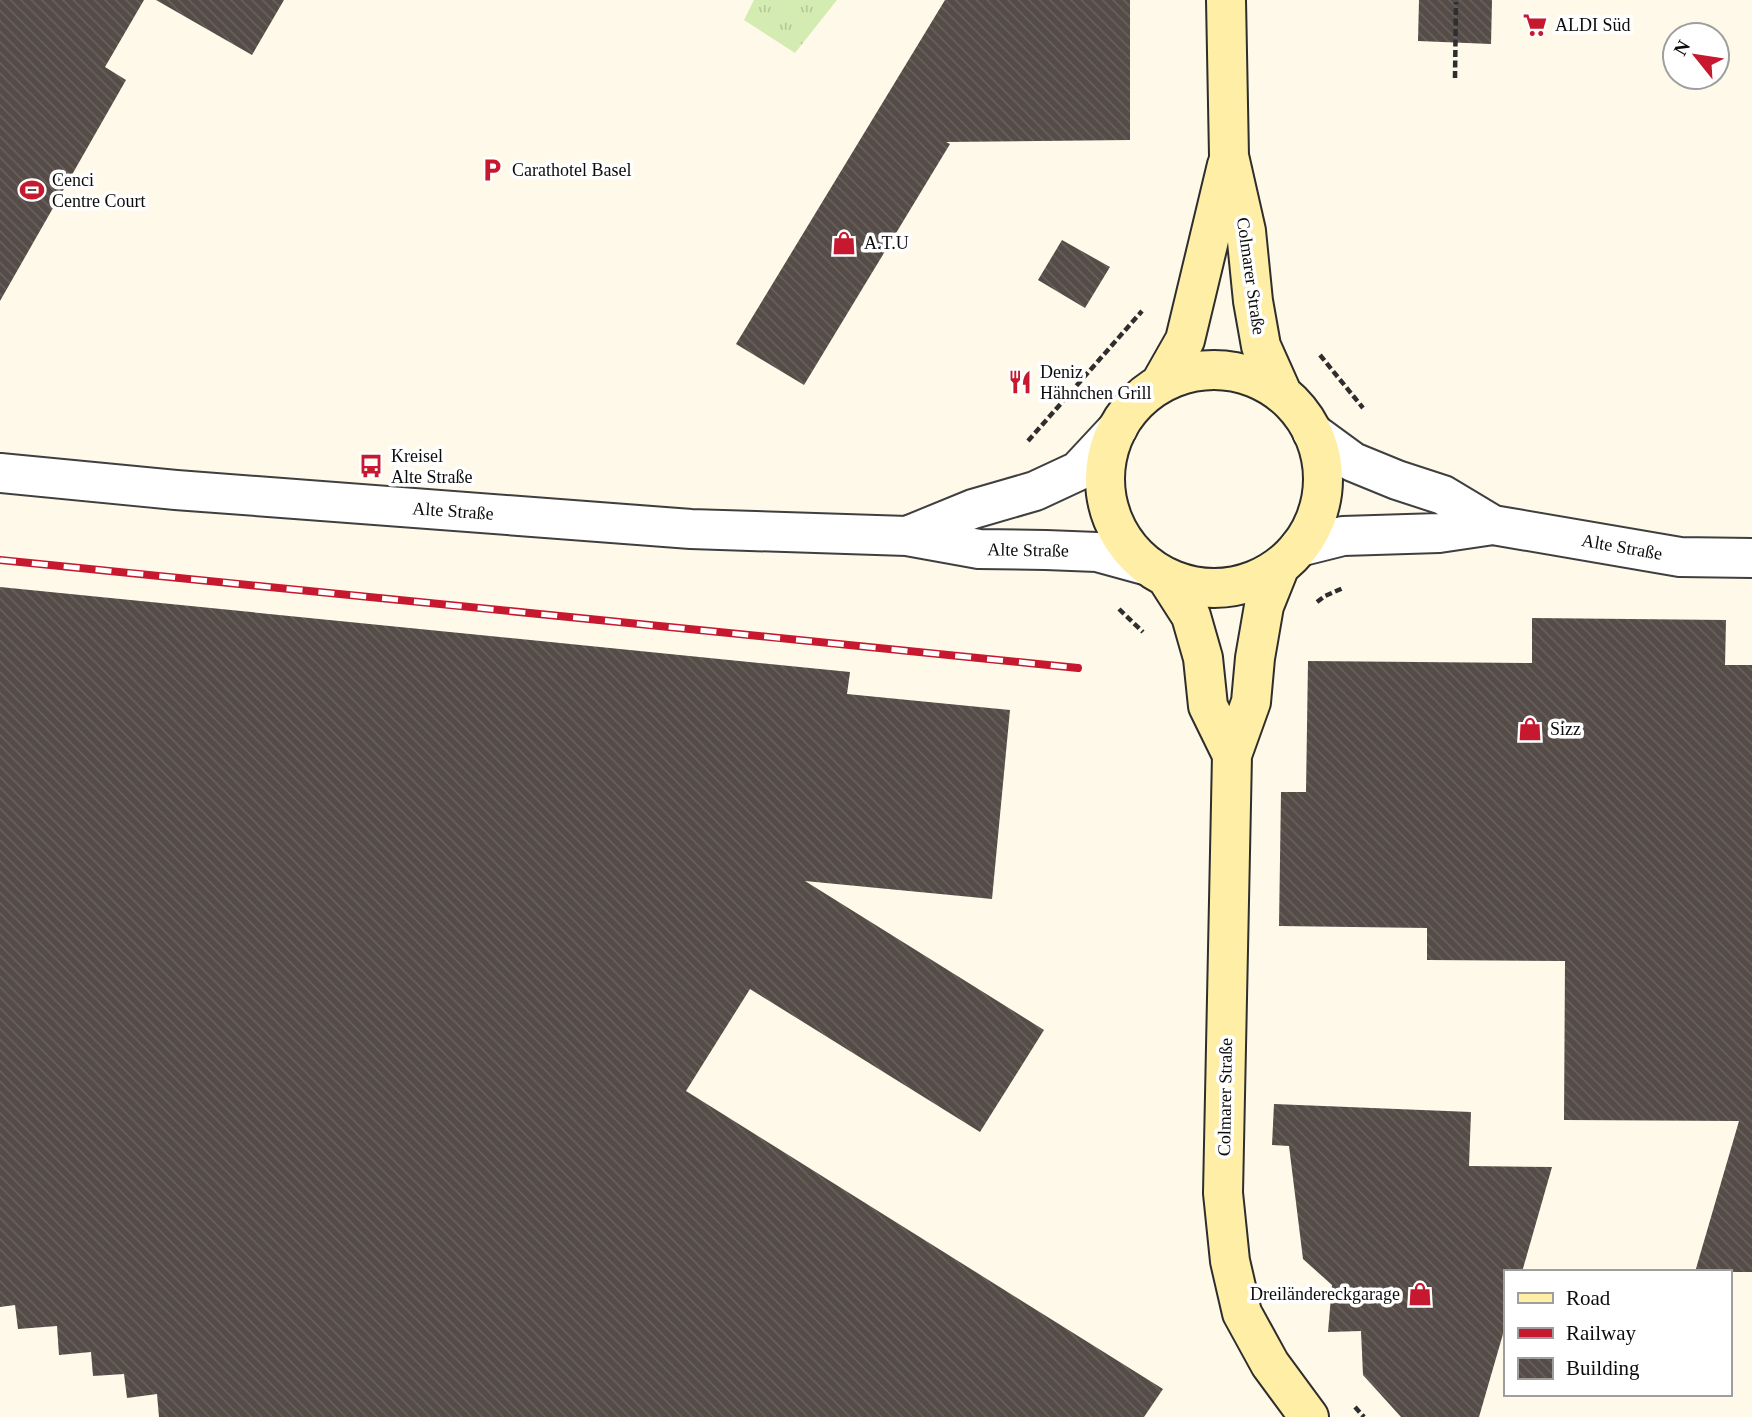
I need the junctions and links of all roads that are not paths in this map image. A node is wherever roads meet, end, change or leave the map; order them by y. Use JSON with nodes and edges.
{"nodes":[{"id":1,"x":1226,"y":0,"type":"edge"},
{"id":2,"x":1229,"y":156,"type":"junction"},
{"id":3,"x":1160,"y":384,"type":"junction"},
{"id":4,"x":1282,"y":393,"type":"junction"},
{"id":5,"x":1118,"y":428,"type":"junction"},
{"id":6,"x":1312,"y":432,"type":"junction"},
{"id":7,"x":0,"y":473,"type":"edge"},
{"id":8,"x":1493,"y":525,"type":"junction"},
{"id":9,"x":906,"y":536,"type":"junction"},
{"id":10,"x":1290,"y":556,"type":"junction"},
{"id":11,"x":1752,"y":558,"type":"edge"},
{"id":12,"x":1157,"y":572,"type":"junction"},
{"id":13,"x":1232,"y":755,"type":"junction"},
{"id":14,"x":1309,"y":1417,"type":"edge"}],
"edges":[{"from":1,"to":2,"type":"main road","name":"Colmarer Straße"},
{"from":2,"to":3,"type":"main road","name":"Colmarer Straße"},
{"from":2,"to":4,"type":"main road","name":"Colmarer Straße"},
{"from":3,"to":4,"type":"main road"},
{"from":3,"to":5,"type":"main road"},
{"from":4,"to":6,"type":"main road"},
{"from":5,"to":9,"type":"street","name":"Alte Straße"},
{"from":5,"to":12,"type":"main road"},
{"from":6,"to":8,"type":"street","name":"Alte Straße"},
{"from":6,"to":10,"type":"main road"},
{"from":7,"to":9,"type":"street","name":"Alte Straße"},
{"from":8,"to":10,"type":"street","name":"Alte Straße"},
{"from":8,"to":11,"type":"street","name":"Alte Straße"},
{"from":9,"to":12,"type":"street","name":"Alte Straße"},
{"from":10,"to":12,"type":"main road"},
{"from":10,"to":13,"type":"main road","name":"Colmarer Straße"},
{"from":12,"to":13,"type":"main road","name":"Colmarer Straße"},
{"from":13,"to":14,"type":"main road","name":"Colmarer Straße"}]}
